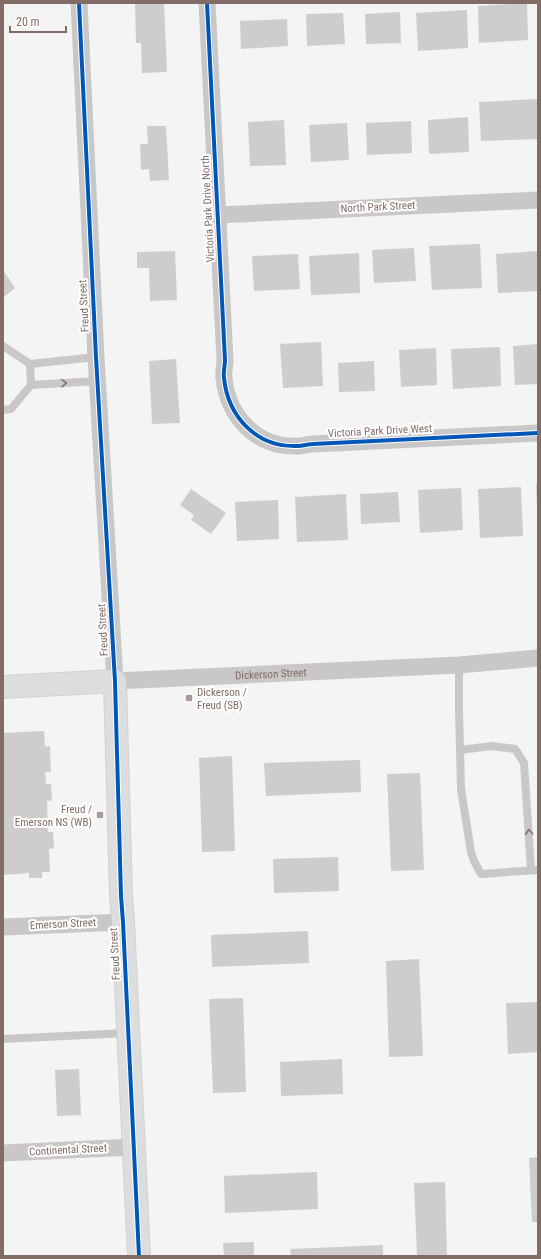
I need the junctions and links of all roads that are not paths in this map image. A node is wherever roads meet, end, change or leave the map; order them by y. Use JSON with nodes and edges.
{"nodes":[{"id":1,"x":79,"y":3,"type":"edge"},
{"id":2,"x":207,"y":3,"type":"edge"},
{"id":3,"x":538,"y":200,"type":"edge"},
{"id":4,"x":218,"y":215,"type":"junction"},
{"id":5,"x":3,"y":346,"type":"edge"},
{"id":6,"x":96,"y":357,"type":"junction"},
{"id":7,"x":30,"y":364,"type":"junction"},
{"id":8,"x":97,"y":381,"type":"junction"},
{"id":9,"x":31,"y":385,"type":"junction"},
{"id":10,"x":3,"y":410,"type":"edge"},
{"id":11,"x":234,"y":412,"type":"joint"},
{"id":12,"x":538,"y":433,"type":"edge"},
{"id":13,"x":538,"y":658,"type":"edge"},
{"id":14,"x":459,"y":665,"type":"junction"},
{"id":15,"x":115,"y":681,"type":"junction"},
{"id":16,"x":3,"y":687,"type":"edge"},
{"id":17,"x":460,"y":750,"type":"junction"},
{"id":18,"x":534,"y":870,"type":"edge"},
{"id":19,"x":123,"y":922,"type":"junction"},
{"id":20,"x":3,"y":927,"type":"edge"},
{"id":21,"x":128,"y":1033,"type":"junction"},
{"id":22,"x":3,"y":1039,"type":"edge"},
{"id":23,"x":134,"y":1146,"type":"junction"},
{"id":24,"x":3,"y":1153,"type":"edge"},
{"id":25,"x":139,"y":1256,"type":"edge"}],
"edges":[{"from":1,"to":6,"type":"street","name":"Freud Street"},
{"from":2,"to":4,"type":"street","name":"Victoria Park Drive North"},
{"from":3,"to":4,"type":"street","name":"North Park Street"},
{"from":4,"to":11,"type":"street","name":"Victoria Park Drive North"},
{"from":5,"to":7,"type":"lane"},
{"from":6,"to":7,"type":"lane"},
{"from":6,"to":8,"type":"street","name":"Freud Street"},
{"from":7,"to":9,"type":"lane"},
{"from":9,"to":8,"type":"lane","one_way":true},
{"from":8,"to":15,"type":"street","name":"Freud Street"},
{"from":9,"to":10,"type":"lane"},
{"from":11,"to":12,"type":"street","name":"Victoria Park Drive West"},
{"from":13,"to":14,"type":"street","name":"Dickerson Street"},
{"from":14,"to":15,"type":"street","name":"Dickerson Street"},
{"from":14,"to":17,"type":"lane"},
{"from":15,"to":16,"type":"street","name":"Dickerson Street"},
{"from":15,"to":19,"type":"street","name":"Freud Street"},
{"from":18,"to":17,"type":"lane","one_way":true},
{"from":17,"to":18,"type":"lane"},
{"from":19,"to":20,"type":"street","name":"Emerson Street"},
{"from":19,"to":21,"type":"street","name":"Freud Street"},
{"from":21,"to":22,"type":"lane"},
{"from":21,"to":23,"type":"street","name":"Freud Street"},
{"from":23,"to":24,"type":"street","name":"Continental Street"},
{"from":23,"to":25,"type":"street","name":"Freud Street"}]}
